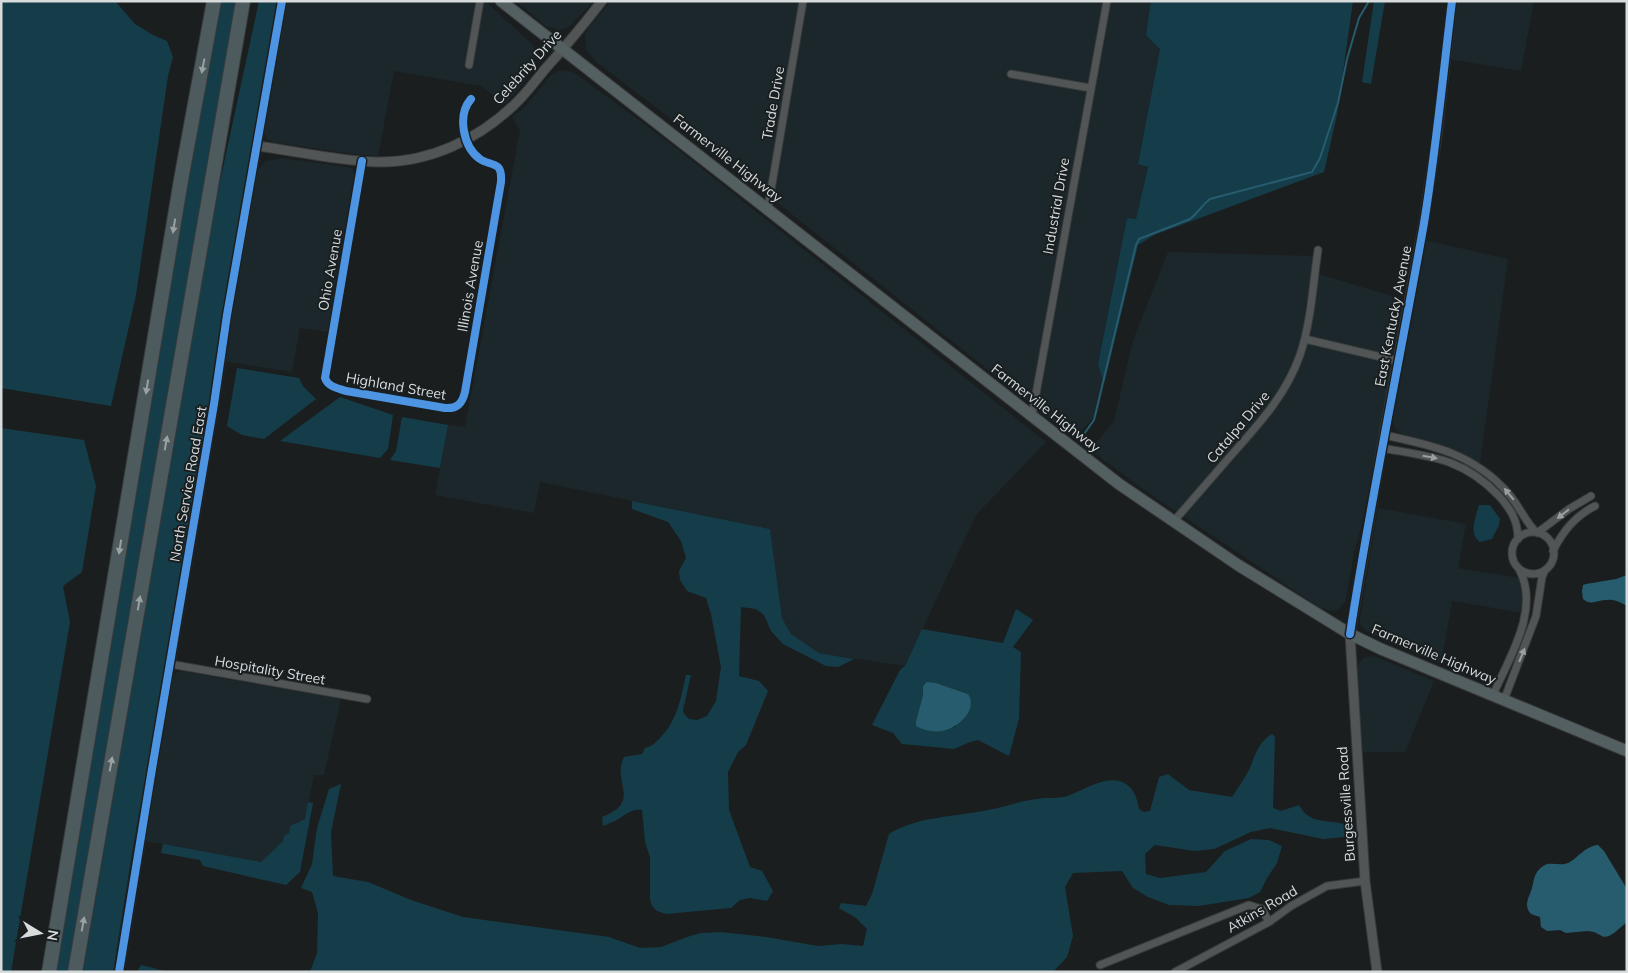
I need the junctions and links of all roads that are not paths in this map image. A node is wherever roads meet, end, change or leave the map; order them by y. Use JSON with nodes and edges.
{"nodes":[{"id":1,"x":207,"y":1,"type":"edge"},
{"id":2,"x":214,"y":1,"type":"edge"},
{"id":3,"x":243,"y":1,"type":"edge"},
{"id":4,"x":251,"y":1,"type":"edge"},
{"id":5,"x":282,"y":1,"type":"edge"},
{"id":6,"x":480,"y":1,"type":"edge"},
{"id":7,"x":501,"y":1,"type":"edge"},
{"id":8,"x":602,"y":1,"type":"edge"},
{"id":9,"x":803,"y":1,"type":"edge"},
{"id":10,"x":1106,"y":1,"type":"edge"},
{"id":11,"x":1452,"y":1,"type":"edge"},
{"id":12,"x":207,"y":43,"type":"junction"},
{"id":13,"x":562,"y":50,"type":"junction"},
{"id":14,"x":469,"y":65,"type":"dead end"},
{"id":15,"x":1012,"y":74,"type":"dead end"},
{"id":16,"x":1090,"y":88,"type":"junction"},
{"id":17,"x":471,"y":99,"type":"dead end"},
{"id":18,"x":222,"y":123,"type":"junction"},
{"id":19,"x":467,"y":140,"type":"junction"},
{"id":20,"x":257,"y":146,"type":"junction"},
{"id":21,"x":362,"y":161,"type":"junction"},
{"id":22,"x":768,"y":208,"type":"junction"},
{"id":23,"x":1318,"y":250,"type":"dead end"},
{"id":24,"x":1305,"y":339,"type":"junction"},
{"id":25,"x":1398,"y":361,"type":"junction"},
{"id":26,"x":327,"y":382,"type":"joint"},
{"id":27,"x":461,"y":404,"type":"joint"},
{"id":28,"x":1032,"y":416,"type":"junction"},
{"id":29,"x":1384,"y":435,"type":"junction"},
{"id":30,"x":1382,"y":448,"type":"junction"},
{"id":31,"x":1479,"y":467,"type":"junction"},
{"id":32,"x":1474,"y":474,"type":"junction"},
{"id":33,"x":1591,"y":496,"type":"dead end"},
{"id":34,"x":1595,"y":506,"type":"dead end"},
{"id":35,"x":1174,"y":521,"type":"junction"},
{"id":36,"x":1537,"y":533,"type":"junction"},
{"id":37,"x":1518,"y":539,"type":"junction"},
{"id":38,"x":1553,"y":552,"type":"junction"},
{"id":39,"x":1519,"y":569,"type":"junction"},
{"id":40,"x":1545,"y":570,"type":"junction"},
{"id":41,"x":1526,"y":614,"type":"junction"},
{"id":42,"x":1536,"y":616,"type":"junction"},
{"id":43,"x":1350,"y":634,"type":"junction"},
{"id":44,"x":170,"y":664,"type":"junction"},
{"id":45,"x":1493,"y":695,"type":"junction"},
{"id":46,"x":367,"y":699,"type":"dead end"},
{"id":47,"x":1504,"y":700,"type":"junction"},
{"id":48,"x":1627,"y":752,"type":"edge"},
{"id":49,"x":1365,"y":881,"type":"junction"},
{"id":50,"x":1269,"y":922,"type":"junction"},
{"id":51,"x":1100,"y":965,"type":"dead end"},
{"id":52,"x":49,"y":972,"type":"edge"},
{"id":53,"x":75,"y":972,"type":"edge"},
{"id":54,"x":119,"y":972,"type":"edge"},
{"id":55,"x":1175,"y":972,"type":"edge"},
{"id":56,"x":1377,"y":972,"type":"edge"}],
"edges":[{"from":1,"to":12,"type":"highway"},
{"from":2,"to":12,"type":"highway"},
{"from":3,"to":18,"type":"highway"},
{"from":4,"to":18,"type":"highway"},
{"from":5,"to":20,"type":"street","name":"North Service Road East"},
{"from":6,"to":14,"type":"street"},
{"from":7,"to":13,"type":"main road","name":"Farmerville Highway"},
{"from":8,"to":13,"type":"street","name":"Celebrity Drive"},
{"from":9,"to":22,"type":"street","name":"Trade Drive"},
{"from":10,"to":16,"type":"street","name":"Industrial Drive"},
{"from":11,"to":25,"type":"street","name":"East Kentucky Avenue"},
{"from":12,"to":52,"type":"highway","one_way":true},
{"from":13,"to":19,"type":"street","name":"Celebrity Drive"},
{"from":13,"to":22,"type":"main road","name":"Farmerville Highway"},
{"from":15,"to":16,"type":"street"},
{"from":16,"to":28,"type":"street","name":"Industrial Drive"},
{"from":17,"to":19,"type":"street"},
{"from":53,"to":18,"type":"highway","one_way":true},
{"from":19,"to":21,"type":"street","name":"Celebrity Drive"},
{"from":19,"to":27,"type":"street","name":"Illinois Avenue"},
{"from":20,"to":21,"type":"street","name":"Celebrity Drive"},
{"from":20,"to":44,"type":"street","name":"North Service Road East"},
{"from":21,"to":26,"type":"street","name":"Ohio Avenue"},
{"from":22,"to":28,"type":"main road","name":"Farmerville Highway"},
{"from":23,"to":24,"type":"street","name":"Catalpa Drive"},
{"from":24,"to":25,"type":"street"},
{"from":24,"to":35,"type":"street","name":"Catalpa Drive"},
{"from":25,"to":29,"type":"street","name":"East Kentucky Avenue"},
{"from":26,"to":27,"type":"street","name":"Highland Street"},
{"from":28,"to":35,"type":"main road","name":"Farmerville Highway"},
{"from":29,"to":30,"type":"street","name":"East Kentucky Avenue"},
{"from":29,"to":31,"type":"street"},
{"from":30,"to":32,"type":"street","one_way":true},
{"from":30,"to":43,"type":"street","name":"East Kentucky Avenue"},
{"from":31,"to":32,"type":"street"},
{"from":36,"to":31,"type":"street","one_way":true},
{"from":32,"to":37,"type":"street"},
{"from":33,"to":36,"type":"street","one_way":true},
{"from":34,"to":38,"type":"street"},
{"from":35,"to":43,"type":"main road","name":"Farmerville Highway"},
{"from":36,"to":37,"type":"street"},
{"from":36,"to":38,"type":"street"},
{"from":37,"to":39,"type":"street"},
{"from":38,"to":40,"type":"street"},
{"from":39,"to":40,"type":"street"},
{"from":39,"to":41,"type":"street"},
{"from":40,"to":42,"type":"street"},
{"from":41,"to":42,"type":"street"},
{"from":41,"to":45,"type":"street"},
{"from":47,"to":42,"type":"street","one_way":true},
{"from":43,"to":45,"type":"main road","name":"Farmerville Highway"},
{"from":43,"to":49,"type":"street","name":"Burgessville Road"},
{"from":44,"to":46,"type":"street","name":"Hospitality Street"},
{"from":44,"to":54,"type":"street","name":"North Service Road East"},
{"from":45,"to":47,"type":"main road","name":"Farmerville Highway"},
{"from":47,"to":48,"type":"main road","name":"Farmerville Highway"},
{"from":49,"to":50,"type":"street","name":"Atkins Road"},
{"from":49,"to":56,"type":"street","name":"Burgessville Road"},
{"from":50,"to":51,"type":"street"},
{"from":50,"to":55,"type":"street","name":"Atkins Road"}]}
